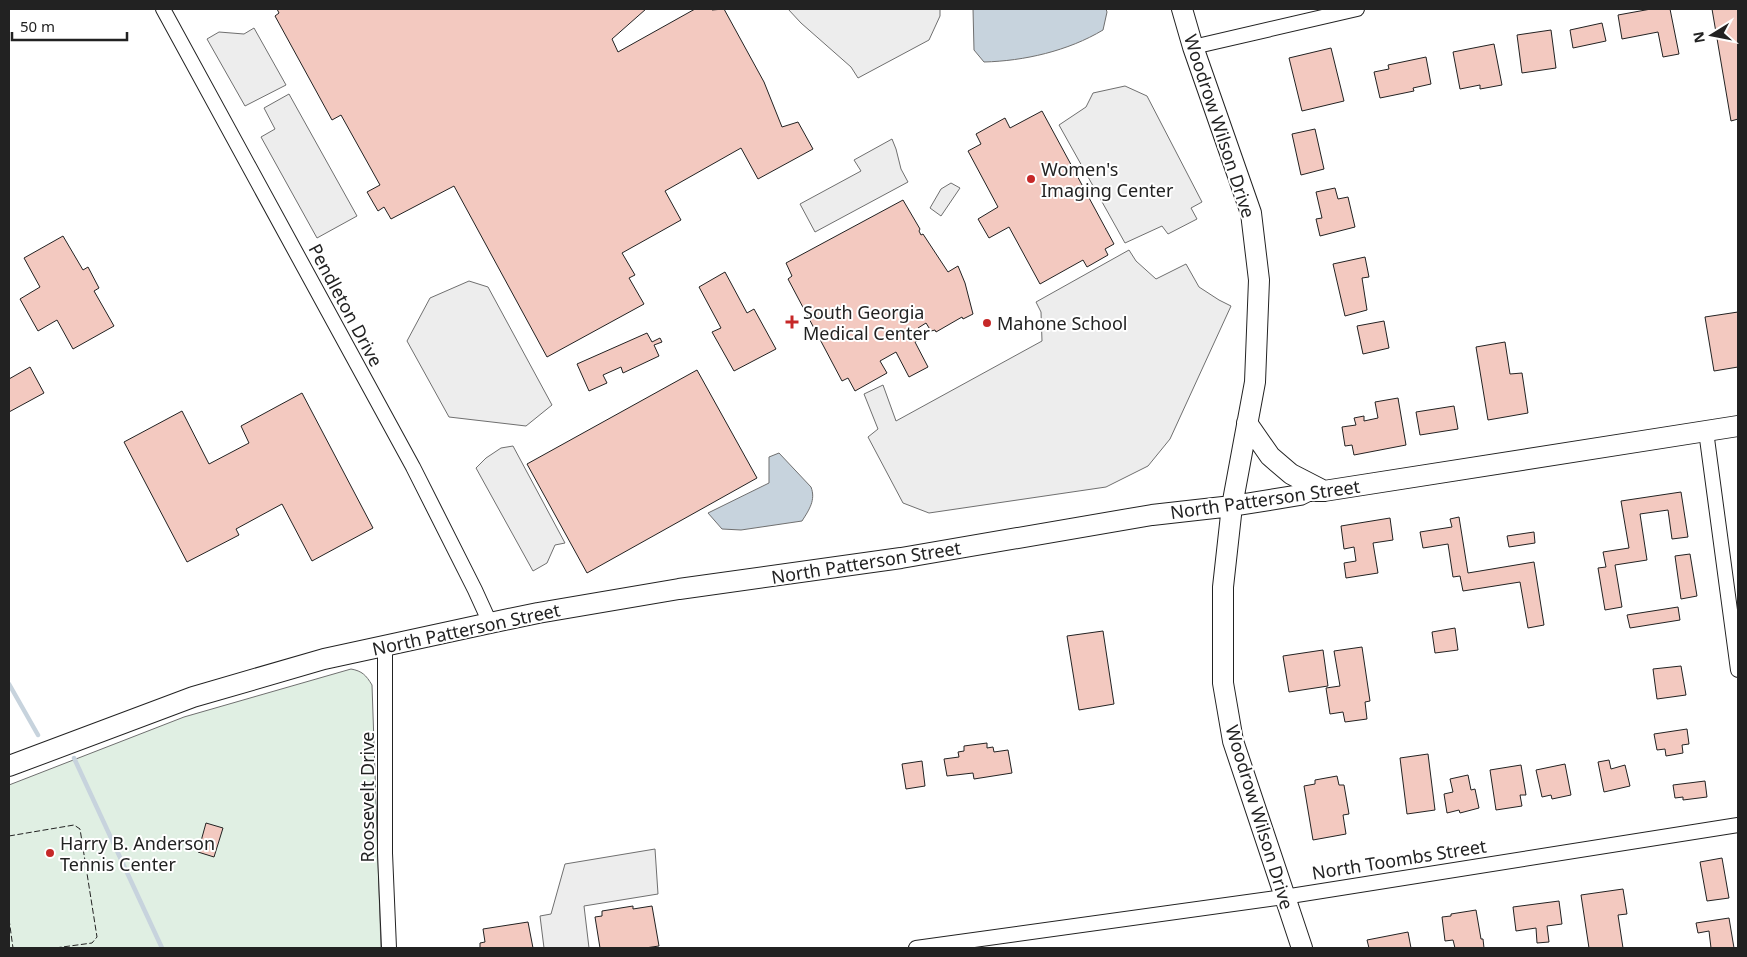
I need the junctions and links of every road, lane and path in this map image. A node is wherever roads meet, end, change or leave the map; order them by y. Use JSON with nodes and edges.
{"nodes":[{"id":1,"x":163,"y":9,"type":"edge"},
{"id":2,"x":1182,"y":9,"type":"edge"},
{"id":3,"x":1357,"y":9,"type":"edge"},
{"id":4,"x":1193,"y":47,"type":"junction"},
{"id":5,"x":1247,"y":423,"type":"junction"},
{"id":6,"x":1738,"y":426,"type":"edge"},
{"id":7,"x":1706,"y":432,"type":"junction"},
{"id":8,"x":1324,"y":491,"type":"junction"},
{"id":9,"x":1232,"y":506,"type":"junction"},
{"id":10,"x":490,"y":623,"type":"junction"},
{"id":11,"x":385,"y":645,"type":"junction"},
{"id":12,"x":1738,"y":670,"type":"edge"},
{"id":13,"x":9,"y":766,"type":"edge"},
{"id":14,"x":1738,"y":825,"type":"edge"},
{"id":15,"x":1284,"y":897,"type":"junction"},
{"id":16,"x":963,"y":945,"type":"edge"},
{"id":17,"x":389,"y":948,"type":"edge"},
{"id":18,"x":916,"y":948,"type":"edge"},
{"id":19,"x":1302,"y":948,"type":"edge"}],
"edges":[{"from":1,"to":10,"type":"street","name":"Pendleton Drive"},
{"from":2,"to":4,"type":"main road","name":"Woodrow Wilson Drive"},
{"from":3,"to":4,"type":"street"},
{"from":4,"to":5,"type":"main road","name":"Woodrow Wilson Drive"},
{"from":5,"to":8,"type":"main road"},
{"from":5,"to":9,"type":"main road","name":"Woodrow Wilson Drive"},
{"from":6,"to":7,"type":"main road","name":"North Patterson Street"},
{"from":7,"to":8,"type":"main road","name":"North Patterson Street"},
{"from":7,"to":12,"type":"street"},
{"from":8,"to":9,"type":"main road","name":"North Patterson Street"},
{"from":9,"to":10,"type":"main road","name":"North Patterson Street"},
{"from":9,"to":15,"type":"main road","name":"Woodrow Wilson Drive"},
{"from":10,"to":11,"type":"main road","name":"North Patterson Street"},
{"from":11,"to":13,"type":"main road","name":"North Patterson Street"},
{"from":11,"to":17,"type":"street","name":"Roosevelt Drive"},
{"from":14,"to":15,"type":"street","name":"North Toombs Street"},
{"from":15,"to":16,"type":"street","name":"North Toombs Street"},
{"from":15,"to":19,"type":"main road","name":"Woodrow Wilson Drive"},
{"from":16,"to":18,"type":"street","name":"North Toombs Street"}]}
